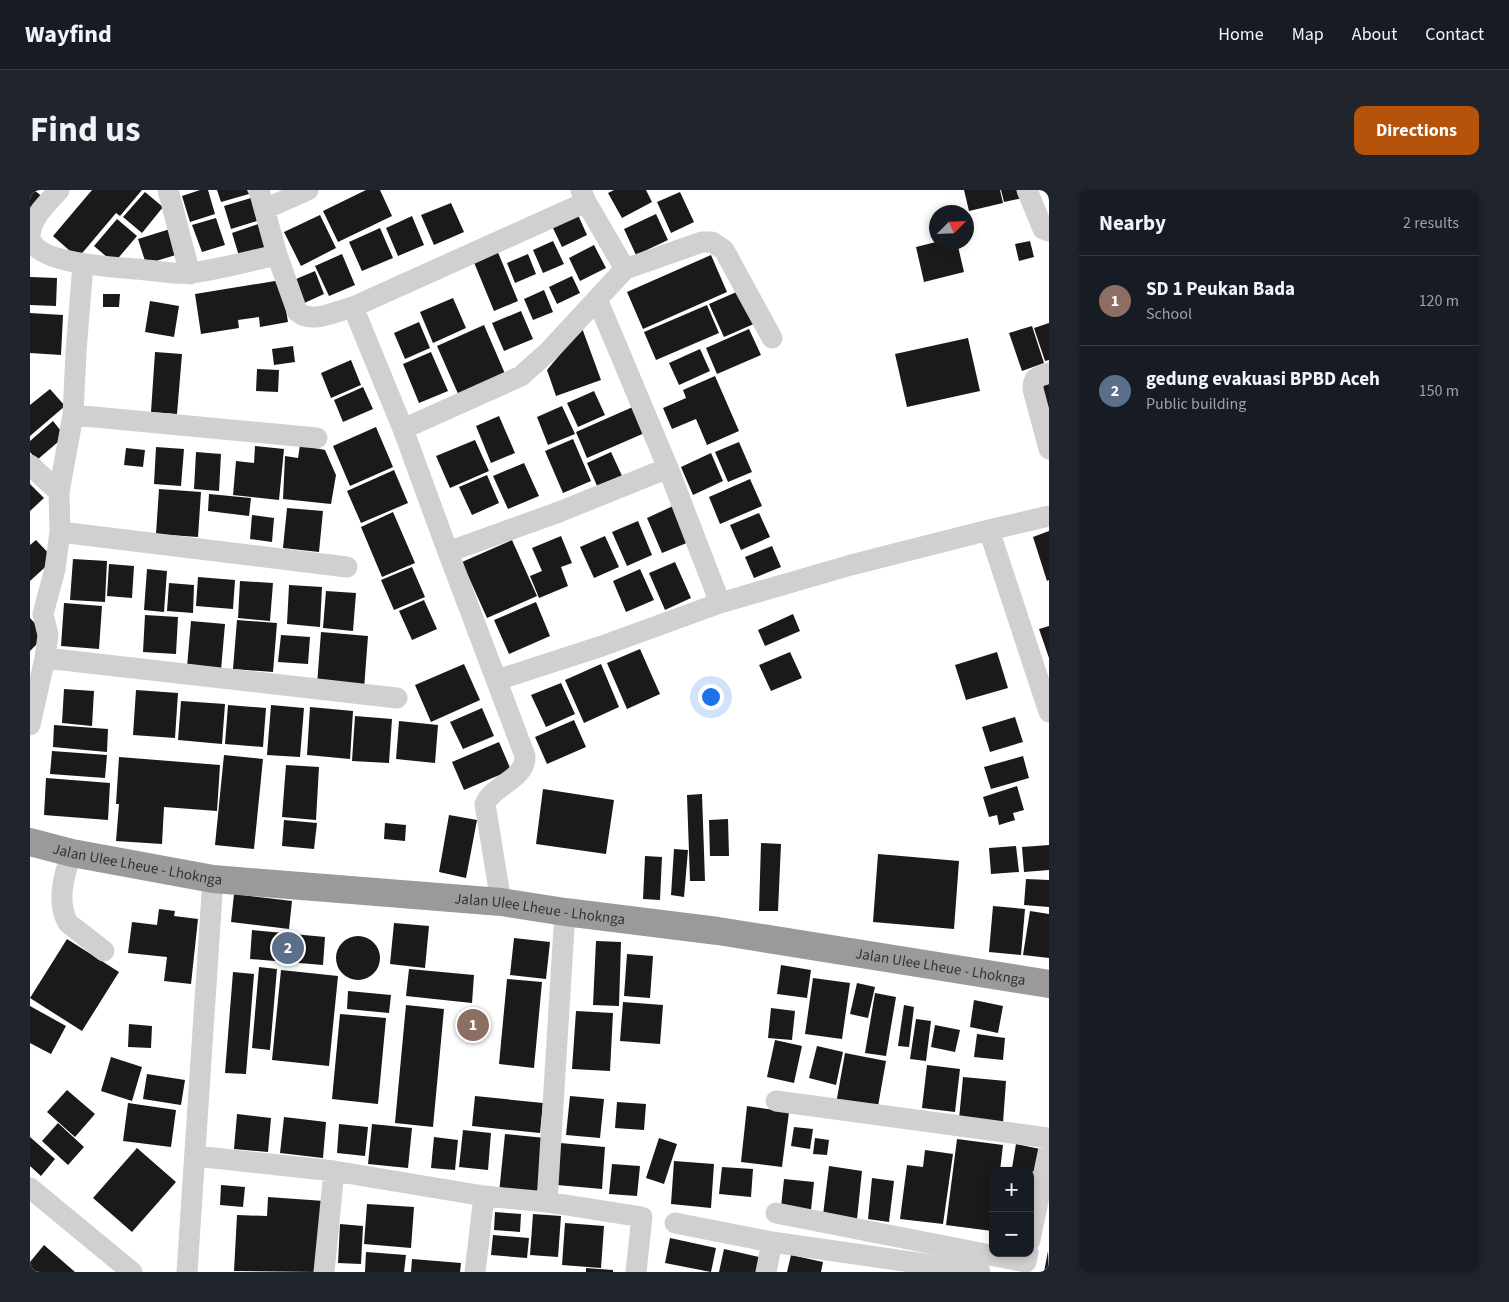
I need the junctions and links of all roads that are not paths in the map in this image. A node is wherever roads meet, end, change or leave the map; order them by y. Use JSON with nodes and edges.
{"nodes":[{"id":1,"x":59,"y":190,"type":"edge"},
{"id":2,"x":168,"y":190,"type":"edge"},
{"id":3,"x":308,"y":190,"type":"edge"},
{"id":4,"x":1028,"y":190,"type":"edge"},
{"id":5,"x":583,"y":196,"type":"edge"},
{"id":6,"x":262,"y":200,"type":"edge"},
{"id":7,"x":1049,"y":232,"type":"edge"},
{"id":8,"x":277,"y":255,"type":"junction"},
{"id":9,"x":83,"y":264,"type":"junction"},
{"id":10,"x":625,"y":269,"type":"junction"},
{"id":11,"x":190,"y":274,"type":"junction"},
{"id":12,"x":597,"y":299,"type":"junction"},
{"id":13,"x":353,"y":307,"type":"junction"},
{"id":14,"x":772,"y":338,"type":"dead end"},
{"id":15,"x":1049,"y":373,"type":"edge"},
{"id":16,"x":73,"y":415,"type":"junction"},
{"id":17,"x":403,"y":429,"type":"junction"},
{"id":18,"x":317,"y":438,"type":"dead end"},
{"id":19,"x":1049,"y":449,"type":"edge"},
{"id":20,"x":30,"y":465,"type":"edge"},
{"id":21,"x":668,"y":468,"type":"junction"},
{"id":22,"x":59,"y":492,"type":"junction"},
{"id":23,"x":1049,"y":516,"type":"edge"},
{"id":24,"x":989,"y":530,"type":"junction"},
{"id":25,"x":60,"y":532,"type":"junction"},
{"id":26,"x":448,"y":552,"type":"junction"},
{"id":27,"x":347,"y":567,"type":"dead end"},
{"id":28,"x":720,"y":603,"type":"junction"},
{"id":29,"x":37,"y":608,"type":"edge"},
{"id":30,"x":45,"y":658,"type":"junction"},
{"id":31,"x":497,"y":680,"type":"junction"},
{"id":32,"x":397,"y":698,"type":"dead end"},
{"id":33,"x":1048,"y":704,"type":"edge"},
{"id":34,"x":31,"y":718,"type":"edge"},
{"id":35,"x":30,"y":842,"type":"edge"},
{"id":36,"x":72,"y":853,"type":"junction"},
{"id":37,"x":213,"y":879,"type":"junction"},
{"id":38,"x":501,"y":902,"type":"junction"},
{"id":39,"x":565,"y":912,"type":"junction"},
{"id":40,"x":104,"y":951,"type":"dead end"},
{"id":41,"x":1049,"y":984,"type":"edge"},
{"id":42,"x":776,"y":1101,"type":"dead end"},
{"id":43,"x":1049,"y":1138,"type":"edge"},
{"id":44,"x":1049,"y":1148,"type":"edge"},
{"id":45,"x":194,"y":1156,"type":"junction"},
{"id":46,"x":334,"y":1171,"type":"junction"},
{"id":47,"x":30,"y":1188,"type":"edge"},
{"id":48,"x":484,"y":1196,"type":"junction"},
{"id":49,"x":547,"y":1202,"type":"junction"},
{"id":50,"x":776,"y":1213,"type":"dead end"},
{"id":51,"x":1034,"y":1221,"type":"edge"},
{"id":52,"x":675,"y":1223,"type":"dead end"},
{"id":53,"x":772,"y":1242,"type":"junction"},
{"id":54,"x":989,"y":1255,"type":"edge"},
{"id":55,"x":1000,"y":1257,"type":"edge"},
{"id":56,"x":1027,"y":1257,"type":"edge"},
{"id":57,"x":878,"y":1265,"type":"edge"},
{"id":58,"x":132,"y":1272,"type":"edge"},
{"id":59,"x":187,"y":1272,"type":"edge"},
{"id":60,"x":324,"y":1272,"type":"edge"},
{"id":61,"x":475,"y":1272,"type":"edge"},
{"id":62,"x":636,"y":1272,"type":"edge"},
{"id":63,"x":766,"y":1272,"type":"edge"},
{"id":64,"x":980,"y":1272,"type":"edge"}],
"edges":[{"from":1,"to":9,"type":"street"},
{"from":2,"to":11,"type":"street"},
{"from":3,"to":6,"type":"street"},
{"from":4,"to":7,"type":"street"},
{"from":5,"to":10,"type":"street"},
{"from":5,"to":13,"type":"street"},
{"from":6,"to":8,"type":"street"},
{"from":8,"to":11,"type":"street"},
{"from":8,"to":13,"type":"street"},
{"from":9,"to":11,"type":"street"},
{"from":9,"to":16,"type":"street"},
{"from":10,"to":12,"type":"street"},
{"from":10,"to":14,"type":"street"},
{"from":12,"to":17,"type":"street"},
{"from":12,"to":21,"type":"street"},
{"from":13,"to":17,"type":"street"},
{"from":15,"to":19,"type":"street"},
{"from":16,"to":18,"type":"street"},
{"from":16,"to":22,"type":"street"},
{"from":17,"to":26,"type":"street"},
{"from":20,"to":22,"type":"street"},
{"from":21,"to":26,"type":"street"},
{"from":21,"to":28,"type":"street"},
{"from":22,"to":25,"type":"street"},
{"from":23,"to":24,"type":"street"},
{"from":24,"to":28,"type":"street"},
{"from":24,"to":33,"type":"street"},
{"from":25,"to":27,"type":"street"},
{"from":25,"to":29,"type":"street"},
{"from":26,"to":31,"type":"street"},
{"from":28,"to":31,"type":"street"},
{"from":29,"to":30,"type":"street"},
{"from":30,"to":32,"type":"street"},
{"from":30,"to":34,"type":"street"},
{"from":31,"to":38,"type":"street"},
{"from":35,"to":36,"type":"highway","name":"Jalan Ulee Lheue - Lhoknga"},
{"from":36,"to":37,"type":"highway","name":"Jalan Ulee Lheue - Lhoknga"},
{"from":36,"to":40,"type":"street"},
{"from":37,"to":38,"type":"highway","name":"Jalan Ulee Lheue - Lhoknga"},
{"from":37,"to":45,"type":"street"},
{"from":38,"to":39,"type":"highway","name":"Jalan Ulee Lheue - Lhoknga"},
{"from":39,"to":41,"type":"highway","name":"Jalan Ulee Lheue - Lhoknga"},
{"from":39,"to":49,"type":"street"},
{"from":42,"to":43,"type":"street"},
{"from":44,"to":51,"type":"street"},
{"from":45,"to":46,"type":"street"},
{"from":45,"to":59,"type":"street"},
{"from":46,"to":48,"type":"street"},
{"from":46,"to":60,"type":"street"},
{"from":47,"to":58,"type":"street"},
{"from":48,"to":49,"type":"street"},
{"from":48,"to":61,"type":"street"},
{"from":49,"to":62,"type":"street"},
{"from":50,"to":54,"type":"street"},
{"from":52,"to":53,"type":"street"},
{"from":53,"to":57,"type":"street"},
{"from":53,"to":63,"type":"street"},
{"from":55,"to":56,"type":"street"},
{"from":57,"to":64,"type":"street"}]}
